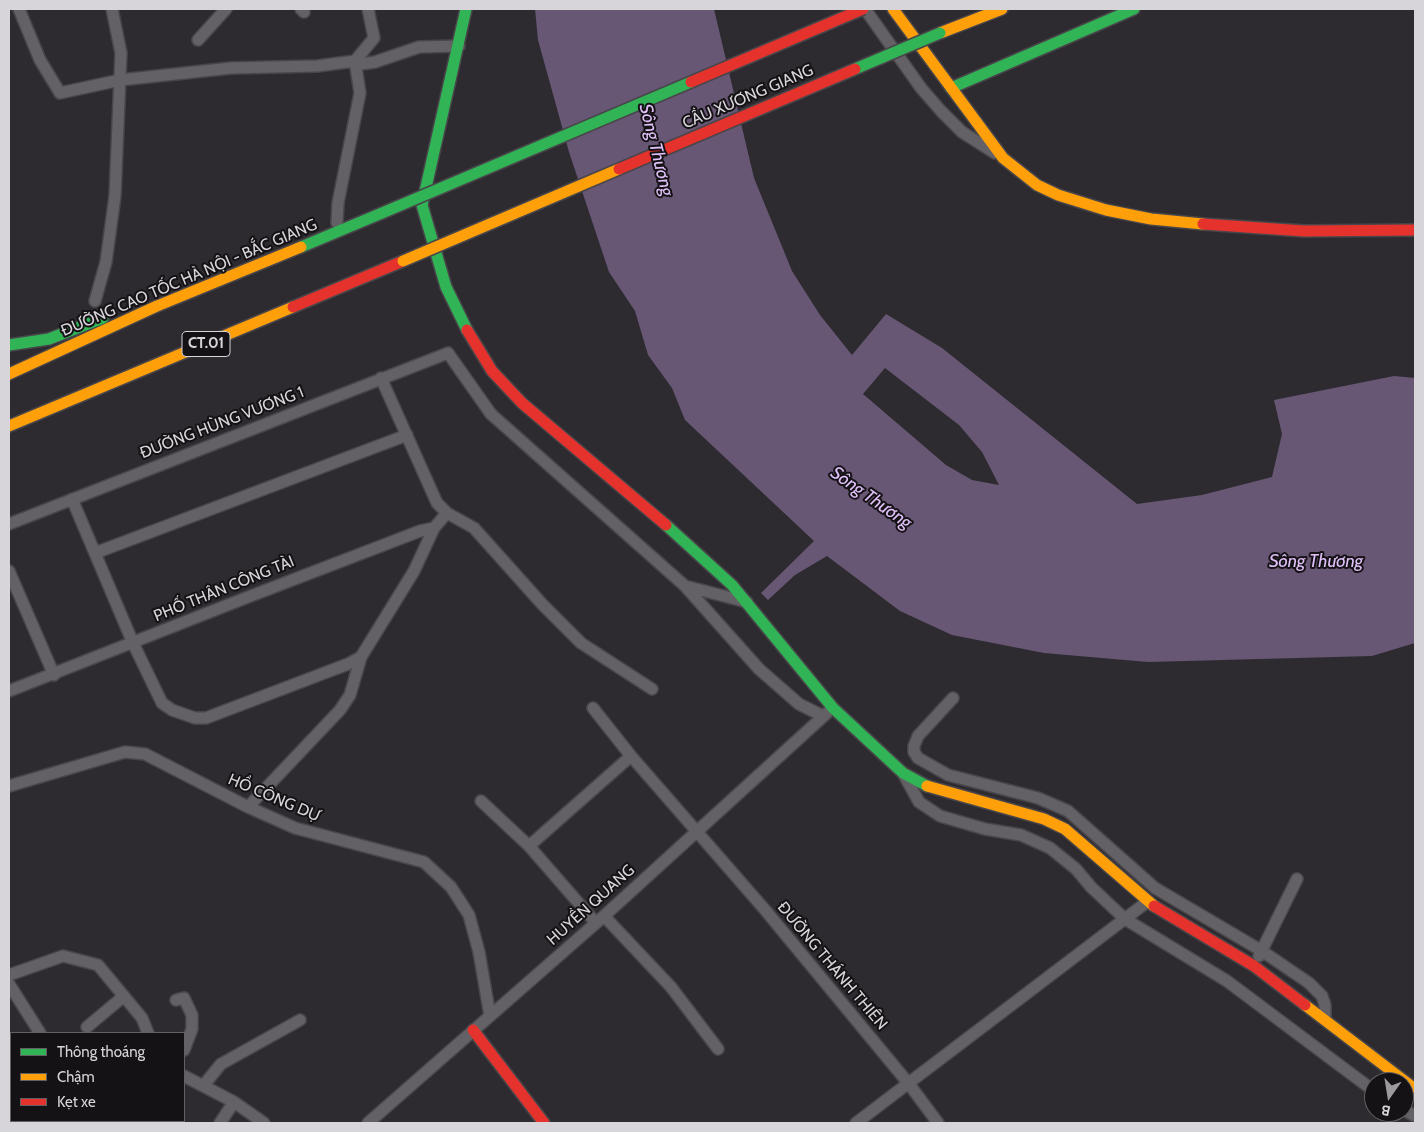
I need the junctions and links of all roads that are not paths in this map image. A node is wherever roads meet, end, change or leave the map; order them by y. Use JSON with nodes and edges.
{"nodes":[{"id":1,"x":19,"y":9,"type":"edge"},
{"id":2,"x":112,"y":9,"type":"edge"},
{"id":3,"x":226,"y":9,"type":"edge"},
{"id":4,"x":368,"y":9,"type":"edge"},
{"id":5,"x":466,"y":9,"type":"edge"},
{"id":6,"x":864,"y":9,"type":"edge"},
{"id":7,"x":893,"y":9,"type":"edge"},
{"id":8,"x":1002,"y":9,"type":"edge"},
{"id":9,"x":1134,"y":9,"type":"edge"},
{"id":10,"x":198,"y":40,"type":"dead end"},
{"id":11,"x":459,"y":46,"type":"junction"},
{"id":12,"x":355,"y":63,"type":"junction"},
{"id":13,"x":120,"y":80,"type":"junction"},
{"id":14,"x":952,"y":88,"type":"junction"},
{"id":15,"x":1003,"y":158,"type":"junction"},
{"id":16,"x":337,"y":223,"type":"dead end"},
{"id":17,"x":1415,"y":230,"type":"edge"},
{"id":18,"x":94,"y":301,"type":"dead end"},
{"id":19,"x":157,"y":306,"type":"junction"},
{"id":20,"x":9,"y":346,"type":"edge"},
{"id":21,"x":9,"y":374,"type":"edge"},
{"id":22,"x":381,"y":378,"type":"junction"},
{"id":23,"x":9,"y":426,"type":"edge"},
{"id":24,"x":407,"y":435,"type":"junction"},
{"id":25,"x":72,"y":499,"type":"junction"},
{"id":26,"x":447,"y":513,"type":"junction"},
{"id":27,"x":9,"y":524,"type":"edge"},
{"id":28,"x":434,"y":528,"type":"junction"},
{"id":29,"x":94,"y":553,"type":"junction"},
{"id":30,"x":9,"y":571,"type":"edge"},
{"id":31,"x":685,"y":586,"type":"junction"},
{"id":32,"x":747,"y":602,"type":"junction"},
{"id":33,"x":133,"y":643,"type":"junction"},
{"id":34,"x":361,"y":657,"type":"junction"},
{"id":35,"x":54,"y":675,"type":"junction"},
{"id":36,"x":652,"y":689,"type":"dead end"},
{"id":37,"x":9,"y":691,"type":"edge"},
{"id":38,"x":953,"y":698,"type":"dead end"},
{"id":39,"x":594,"y":708,"type":"dead end"},
{"id":40,"x":834,"y":708,"type":"junction"},
{"id":41,"x":823,"y":716,"type":"junction"},
{"id":42,"x":631,"y":756,"type":"junction"},
{"id":43,"x":903,"y":772,"type":"junction"},
{"id":44,"x":9,"y":786,"type":"edge"},
{"id":45,"x":481,"y":800,"type":"dead end"},
{"id":46,"x":248,"y":807,"type":"junction"},
{"id":47,"x":697,"y":832,"type":"junction"},
{"id":48,"x":529,"y":846,"type":"junction"},
{"id":49,"x":1297,"y":879,"type":"dead end"},
{"id":50,"x":1147,"y":902,"type":"junction"},
{"id":51,"x":1125,"y":919,"type":"junction"},
{"id":52,"x":600,"y":920,"type":"junction"},
{"id":53,"x":1262,"y":951,"type":"junction"},
{"id":54,"x":1254,"y":966,"type":"junction"},
{"id":55,"x":9,"y":975,"type":"edge"},
{"id":56,"x":9,"y":984,"type":"edge"},
{"id":57,"x":124,"y":996,"type":"junction"},
{"id":58,"x":176,"y":1000,"type":"dead end"},
{"id":59,"x":490,"y":1016,"type":"junction"},
{"id":60,"x":300,"y":1020,"type":"dead end"},
{"id":61,"x":1324,"y":1020,"type":"junction"},
{"id":62,"x":87,"y":1027,"type":"dead end"},
{"id":63,"x":474,"y":1030,"type":"junction"},
{"id":64,"x":39,"y":1032,"type":"edge"},
{"id":65,"x":148,"y":1032,"type":"edge"},
{"id":66,"x":185,"y":1047,"type":"edge"},
{"id":67,"x":718,"y":1049,"type":"dead end"},
{"id":68,"x":185,"y":1077,"type":"edge"},
{"id":69,"x":909,"y":1084,"type":"junction"},
{"id":70,"x":1364,"y":1084,"type":"edge"},
{"id":71,"x":203,"y":1086,"type":"junction"},
{"id":72,"x":1415,"y":1089,"type":"edge"},
{"id":73,"x":234,"y":1102,"type":"junction"},
{"id":74,"x":220,"y":1123,"type":"edge"},
{"id":75,"x":264,"y":1123,"type":"edge"},
{"id":76,"x":368,"y":1123,"type":"edge"},
{"id":77,"x":544,"y":1123,"type":"edge"},
{"id":78,"x":856,"y":1123,"type":"edge"},
{"id":79,"x":938,"y":1123,"type":"edge"}],
"edges":[{"from":1,"to":13,"type":"street"},
{"from":2,"to":13,"type":"street"},
{"from":3,"to":10,"type":"street"},
{"from":4,"to":12,"type":"street"},
{"from":5,"to":11,"type":"main road"},
{"from":6,"to":15,"type":"street"},
{"from":6,"to":19,"type":"main road","name":"ĐƯỜNG CAO TỐC HÀ NỘI - BẮC GIANG","bridge":true},
{"from":7,"to":14,"type":"main road"},
{"from":8,"to":23,"type":"main road","name":"CẦU XƯƠNG GIANG","number":"CT.01","bridge":true},
{"from":9,"to":14,"type":"main road"},
{"from":11,"to":12,"type":"street"},
{"from":11,"to":32,"type":"main road"},
{"from":12,"to":13,"type":"street"},
{"from":12,"to":16,"type":"street"},
{"from":13,"to":18,"type":"street"},
{"from":14,"to":15,"type":"main road"},
{"from":15,"to":17,"type":"main road"},
{"from":19,"to":20,"type":"main road"},
{"from":19,"to":21,"type":"main road","name":"ĐƯỜNG CAO TỐC HÀ NỘI - BẮC GIANG"},
{"from":22,"to":24,"type":"street"},
{"from":22,"to":25,"type":"street","name":"ĐƯỜNG HÙNG VƯƠNG 1"},
{"from":22,"to":31,"type":"street","name":"ĐƯỜNG HÙNG VƯƠNG 1"},
{"from":24,"to":26,"type":"street"},
{"from":24,"to":29,"type":"street"},
{"from":25,"to":27,"type":"street","name":"ĐƯỜNG HÙNG VƯƠNG 1"},
{"from":25,"to":29,"type":"street"},
{"from":26,"to":28,"type":"street"},
{"from":26,"to":36,"type":"street"},
{"from":28,"to":33,"type":"street","name":"PHỐ THÂN CÔNG TÀI"},
{"from":28,"to":34,"type":"street"},
{"from":29,"to":33,"type":"street"},
{"from":30,"to":35,"type":"street"},
{"from":31,"to":32,"type":"street"},
{"from":31,"to":41,"type":"street"},
{"from":32,"to":40,"type":"main road"},
{"from":33,"to":34,"type":"street"},
{"from":33,"to":35,"type":"street","name":"PHỐ THÂN CÔNG TÀI"},
{"from":34,"to":46,"type":"street"},
{"from":35,"to":37,"type":"street","name":"PHỐ THÂN CÔNG TÀI"},
{"from":38,"to":53,"type":"street"},
{"from":39,"to":42,"type":"street","name":"ĐƯỜNG THÁNH THIÊN"},
{"from":40,"to":41,"type":"street","name":"HUYỀN QUANG"},
{"from":40,"to":43,"type":"main road"},
{"from":41,"to":47,"type":"street","name":"HUYỀN QUANG"},
{"from":42,"to":47,"type":"street","name":"ĐƯỜNG THÁNH THIÊN"},
{"from":42,"to":48,"type":"street"},
{"from":43,"to":50,"type":"main road"},
{"from":43,"to":51,"type":"street"},
{"from":44,"to":46,"type":"street","name":"HỒ CÔNG DỰ"},
{"from":45,"to":48,"type":"street"},
{"from":46,"to":59,"type":"street","name":"HỒ CÔNG DỰ"},
{"from":47,"to":52,"type":"street","name":"HUYỀN QUANG"},
{"from":47,"to":69,"type":"street","name":"ĐƯỜNG THÁNH THIÊN"},
{"from":48,"to":52,"type":"street"},
{"from":49,"to":53,"type":"street"},
{"from":50,"to":51,"type":"street"},
{"from":50,"to":54,"type":"main road"},
{"from":51,"to":69,"type":"street"},
{"from":51,"to":70,"type":"street"},
{"from":52,"to":59,"type":"street","name":"HUYỀN QUANG"},
{"from":52,"to":67,"type":"street"},
{"from":53,"to":54,"type":"street"},
{"from":53,"to":61,"type":"street"},
{"from":54,"to":61,"type":"main road"},
{"from":55,"to":57,"type":"street"},
{"from":56,"to":64,"type":"street"},
{"from":57,"to":62,"type":"street"},
{"from":57,"to":65,"type":"street"},
{"from":58,"to":66,"type":"street"},
{"from":59,"to":63,"type":"street","name":"HUYỀN QUANG"},
{"from":60,"to":71,"type":"street"},
{"from":61,"to":72,"type":"main road"},
{"from":63,"to":76,"type":"street","name":"HUYỀN QUANG"},
{"from":63,"to":77,"type":"main road"},
{"from":68,"to":71,"type":"street"},
{"from":69,"to":78,"type":"street"},
{"from":69,"to":79,"type":"street","name":"ĐƯỜNG THÁNH THIÊN"},
{"from":71,"to":73,"type":"street"},
{"from":73,"to":74,"type":"street"},
{"from":73,"to":75,"type":"street"}]}
